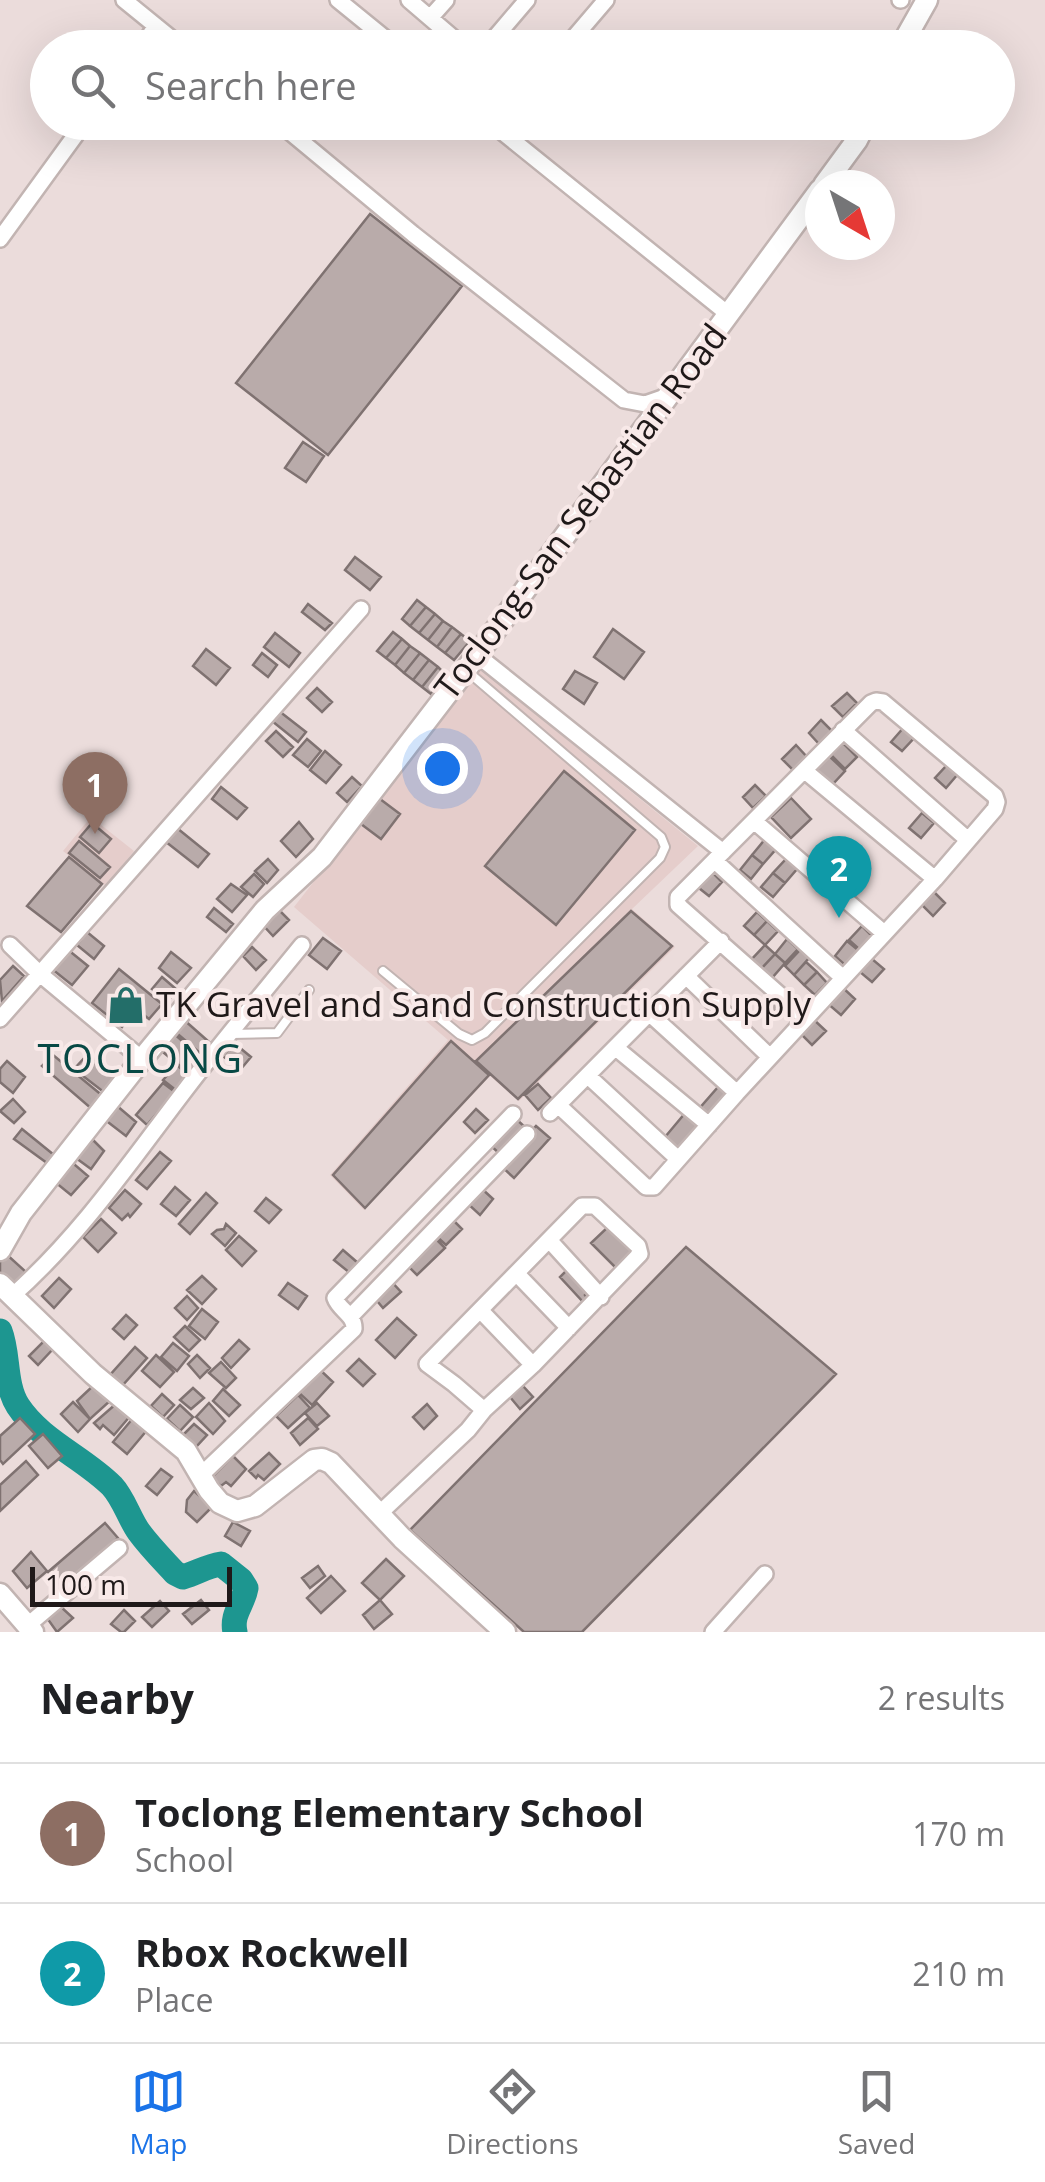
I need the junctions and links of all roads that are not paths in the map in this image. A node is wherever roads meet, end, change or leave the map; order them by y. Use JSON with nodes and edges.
{"nodes":[{"id":1,"x":124,"y":0,"type":"edge"},
{"id":2,"x":338,"y":0,"type":"edge"},
{"id":3,"x":408,"y":0,"type":"edge"},
{"id":4,"x":446,"y":0,"type":"edge"},
{"id":5,"x":527,"y":0,"type":"edge"},
{"id":6,"x":606,"y":0,"type":"edge"},
{"id":7,"x":927,"y":0,"type":"edge"},
{"id":8,"x":430,"y":18,"type":"junction"},
{"id":9,"x":156,"y":26,"type":"junction"},
{"id":10,"x":153,"y":30,"type":"edge"},
{"id":11,"x":161,"y":30,"type":"edge"},
{"id":12,"x":375,"y":30,"type":"edge"},
{"id":13,"x":444,"y":30,"type":"edge"},
{"id":14,"x":501,"y":30,"type":"edge"},
{"id":15,"x":580,"y":30,"type":"edge"},
{"id":16,"x":910,"y":30,"type":"edge"},
{"id":17,"x":73,"y":140,"type":"edge"},
{"id":18,"x":300,"y":140,"type":"edge"},
{"id":19,"x":512,"y":140,"type":"edge"},
{"id":20,"x":857,"y":140,"type":"edge"},
{"id":21,"x":835,"y":170,"type":"edge"},
{"id":22,"x":805,"y":211,"type":"edge"},
{"id":23,"x":0,"y":238,"type":"edge"},
{"id":24,"x":728,"y":314,"type":"junction"},
{"id":25,"x":668,"y":396,"type":"junction"},
{"id":26,"x":361,"y":609,"type":"dead end"},
{"id":27,"x":471,"y":662,"type":"junction"},
{"id":28,"x":842,"y":730,"type":"junction"},
{"id":29,"x":805,"y":770,"type":"junction"},
{"id":30,"x":754,"y":821,"type":"junction"},
{"id":31,"x":968,"y":840,"type":"junction"},
{"id":32,"x":719,"y":857,"type":"junction"},
{"id":33,"x":936,"y":879,"type":"junction"},
{"id":34,"x":884,"y":934,"type":"junction"},
{"id":35,"x":721,"y":941,"type":"junction"},
{"id":36,"x":302,"y":945,"type":"dead end"},
{"id":37,"x":10,"y":946,"type":"dead end"},
{"id":38,"x":383,"y":971,"type":"dead end"},
{"id":39,"x":40,"y":974,"type":"junction"},
{"id":40,"x":686,"y":976,"type":"junction"},
{"id":41,"x":843,"y":978,"type":"junction"},
{"id":42,"x":309,"y":990,"type":"dead end"},
{"id":43,"x":650,"y":1014,"type":"junction"},
{"id":44,"x":0,"y":1018,"type":"edge"},
{"id":45,"x":806,"y":1018,"type":"junction"},
{"id":46,"x":230,"y":1034,"type":"junction"},
{"id":47,"x":616,"y":1048,"type":"junction"},
{"id":48,"x":770,"y":1057,"type":"junction"},
{"id":49,"x":142,"y":1060,"type":"junction"},
{"id":50,"x":588,"y":1076,"type":"junction"},
{"id":51,"x":737,"y":1093,"type":"junction"},
{"id":52,"x":513,"y":1114,"type":"dead end"},
{"id":53,"x":709,"y":1124,"type":"junction"},
{"id":54,"x":527,"y":1134,"type":"dead end"},
{"id":55,"x":678,"y":1158,"type":"junction"},
{"id":56,"x":550,"y":1241,"type":"junction"},
{"id":57,"x":0,"y":1250,"type":"edge"},
{"id":58,"x":517,"y":1274,"type":"junction"},
{"id":59,"x":6,"y":1290,"type":"edge"},
{"id":60,"x":601,"y":1297,"type":"junction"},
{"id":61,"x":481,"y":1310,"type":"junction"},
{"id":62,"x":350,"y":1317,"type":"junction"},
{"id":63,"x":569,"y":1328,"type":"junction"},
{"id":64,"x":533,"y":1365,"type":"junction"},
{"id":65,"x":484,"y":1410,"type":"junction"},
{"id":66,"x":200,"y":1476,"type":"junction"},
{"id":67,"x":379,"y":1514,"type":"junction"},
{"id":68,"x":119,"y":1548,"type":"dead end"},
{"id":69,"x":765,"y":1574,"type":"dead end"},
{"id":70,"x":0,"y":1594,"type":"edge"},
{"id":71,"x":30,"y":1629,"type":"edge"},
{"id":72,"x":505,"y":1632,"type":"edge"},
{"id":73,"x":713,"y":1632,"type":"edge"}],
"edges":[{"from":1,"to":9,"type":"street"},
{"from":2,"to":12,"type":"street"},
{"from":3,"to":8,"type":"street"},
{"from":4,"to":8,"type":"street"},
{"from":5,"to":14,"type":"street"},
{"from":6,"to":15,"type":"street"},
{"from":7,"to":16,"type":"street"},
{"from":8,"to":13,"type":"street"},
{"from":9,"to":10,"type":"street"},
{"from":9,"to":11,"type":"street"},
{"from":17,"to":23,"type":"street"},
{"from":18,"to":25,"type":"street"},
{"from":19,"to":24,"type":"street"},
{"from":20,"to":21,"type":"street","name":"Toclong-San Sebastian Road"},
{"from":22,"to":24,"type":"street","name":"Toclong-San Sebastian Road"},
{"from":24,"to":25,"type":"street","name":"Toclong-San Sebastian Road"},
{"from":25,"to":27,"type":"street","name":"Toclong-San Sebastian Road"},
{"from":26,"to":39,"type":"street"},
{"from":27,"to":32,"type":"street"},
{"from":27,"to":38,"type":"lane"},
{"from":27,"to":49,"type":"street","name":"Toclong-San Sebastian Road"},
{"from":28,"to":29,"type":"street"},
{"from":28,"to":31,"type":"street"},
{"from":28,"to":31,"type":"street"},
{"from":29,"to":30,"type":"street"},
{"from":29,"to":33,"type":"street"},
{"from":30,"to":32,"type":"street"},
{"from":30,"to":34,"type":"street"},
{"from":31,"to":33,"type":"street"},
{"from":32,"to":35,"type":"street"},
{"from":32,"to":41,"type":"street"},
{"from":33,"to":34,"type":"street"},
{"from":34,"to":41,"type":"street"},
{"from":35,"to":40,"type":"street"},
{"from":35,"to":45,"type":"street"},
{"from":36,"to":46,"type":"street"},
{"from":37,"to":39,"type":"street"},
{"from":39,"to":44,"type":"street"},
{"from":39,"to":49,"type":"street"},
{"from":40,"to":43,"type":"street"},
{"from":40,"to":48,"type":"street"},
{"from":41,"to":45,"type":"street"},
{"from":42,"to":46,"type":"lane"},
{"from":43,"to":47,"type":"street"},
{"from":43,"to":51,"type":"street"},
{"from":45,"to":48,"type":"street"},
{"from":46,"to":59,"type":"street"},
{"from":47,"to":50,"type":"street"},
{"from":47,"to":53,"type":"street"},
{"from":48,"to":51,"type":"street"},
{"from":49,"to":57,"type":"street","name":"Toclong-San Sebastian Road"},
{"from":50,"to":55,"type":"street"},
{"from":50,"to":55,"type":"street"},
{"from":51,"to":53,"type":"street"},
{"from":52,"to":62,"type":"street"},
{"from":53,"to":55,"type":"street"},
{"from":54,"to":62,"type":"street"},
{"from":56,"to":58,"type":"street"},
{"from":56,"to":60,"type":"street"},
{"from":56,"to":60,"type":"street"},
{"from":58,"to":61,"type":"street"},
{"from":58,"to":63,"type":"street"},
{"from":59,"to":66,"type":"street"},
{"from":60,"to":63,"type":"street"},
{"from":61,"to":64,"type":"street"},
{"from":61,"to":65,"type":"street"},
{"from":62,"to":66,"type":"street"},
{"from":63,"to":64,"type":"street"},
{"from":64,"to":65,"type":"street"},
{"from":65,"to":67,"type":"street"},
{"from":66,"to":67,"type":"street"},
{"from":67,"to":72,"type":"street"},
{"from":68,"to":71,"type":"street"},
{"from":69,"to":73,"type":"street"},
{"from":70,"to":71,"type":"street"}]}
